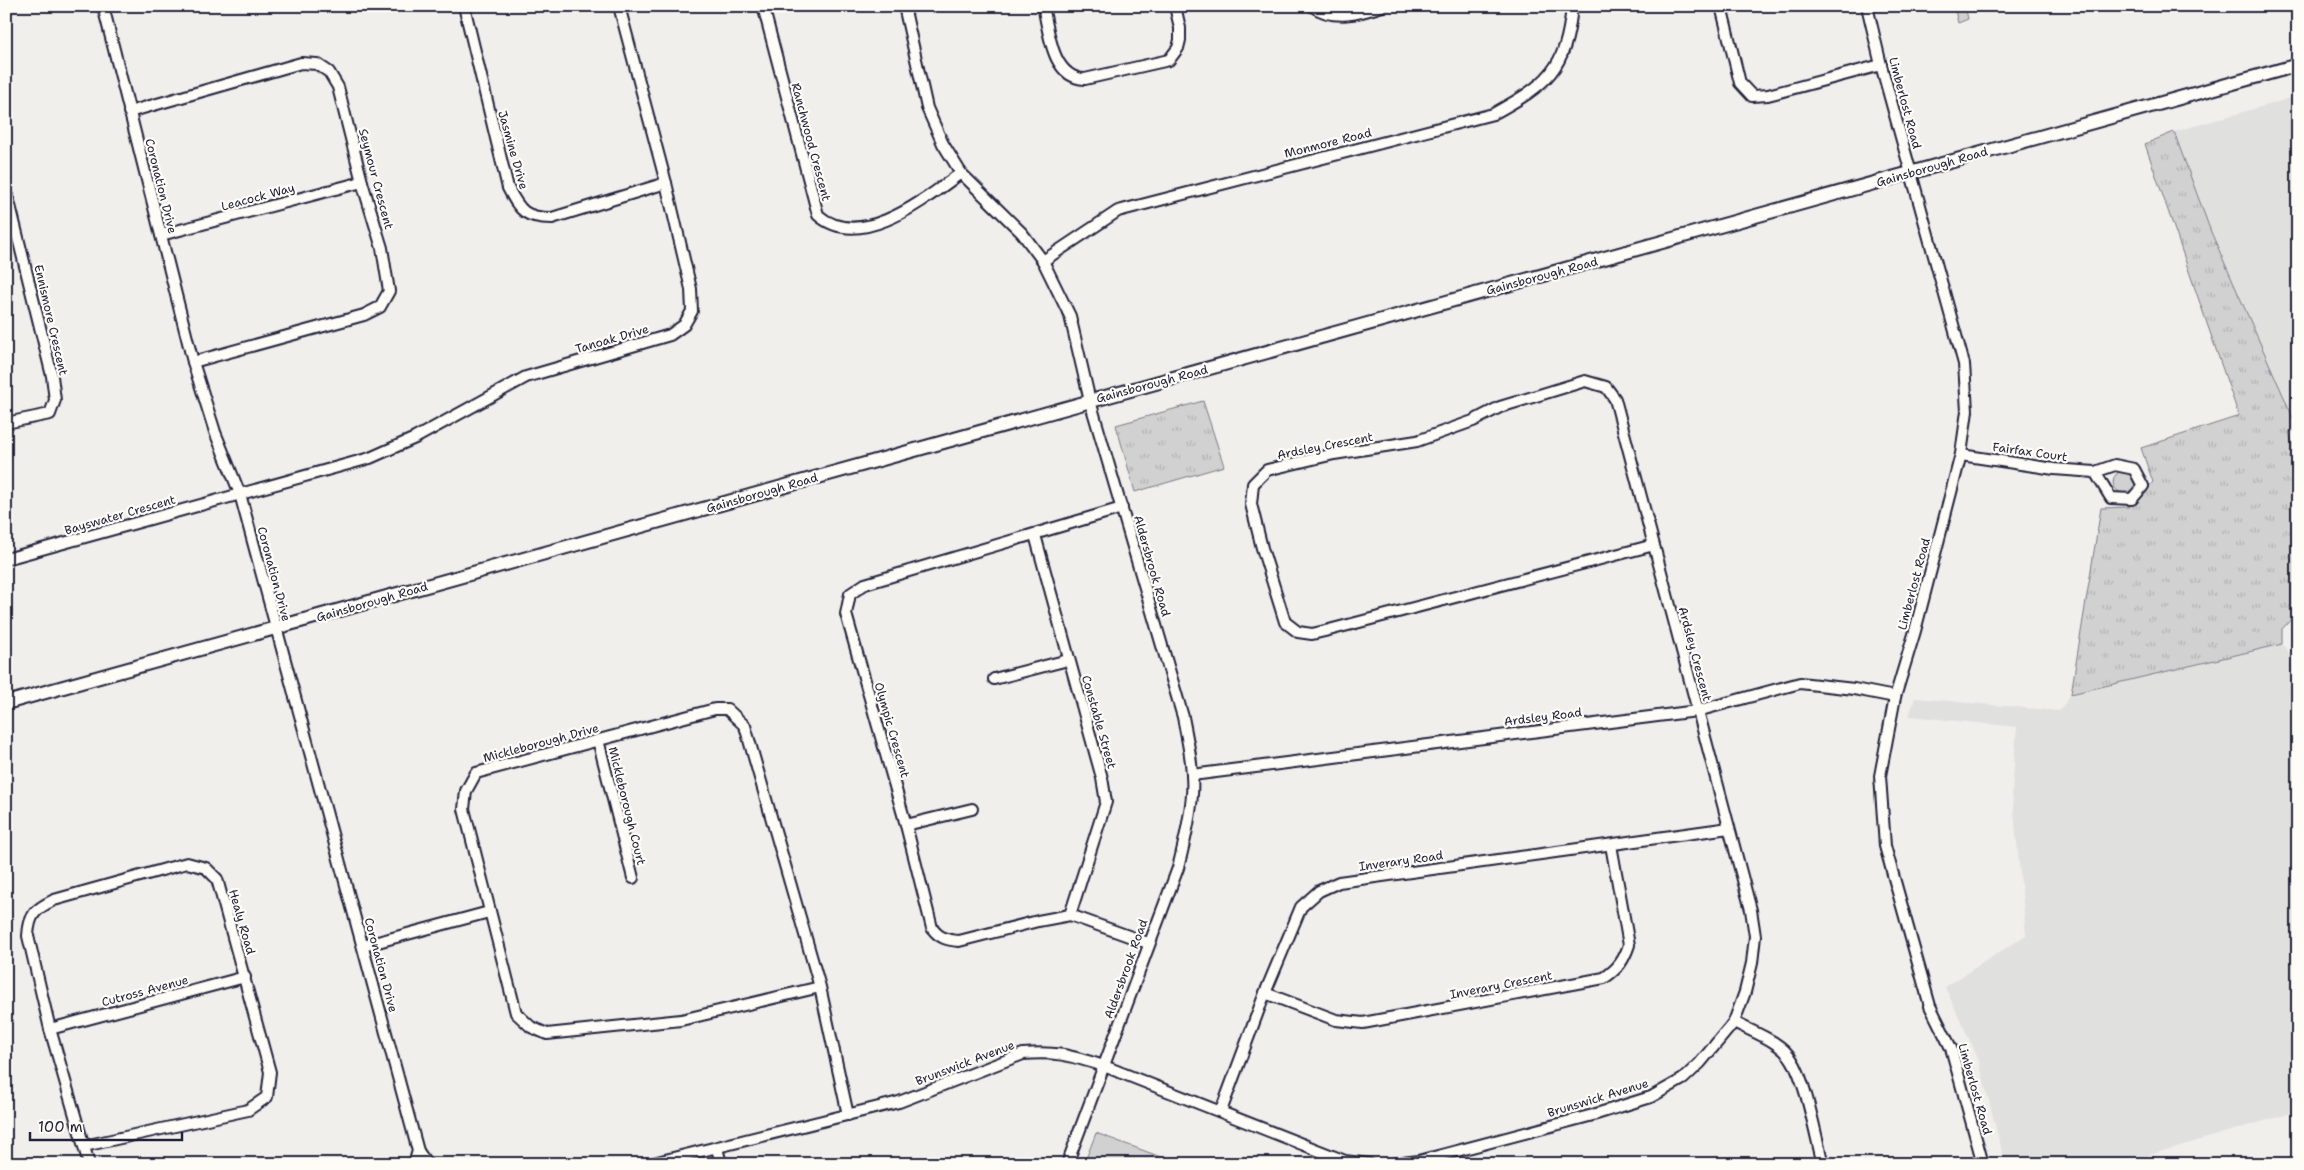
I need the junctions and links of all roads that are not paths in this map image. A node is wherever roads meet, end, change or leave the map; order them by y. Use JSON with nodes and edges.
{"nodes":[{"id":1,"x":103,"y":6,"type":"edge"},
{"id":2,"x":464,"y":6,"type":"edge"},
{"id":3,"x":619,"y":6,"type":"edge"},
{"id":4,"x":763,"y":6,"type":"edge"},
{"id":5,"x":904,"y":6,"type":"edge"},
{"id":6,"x":1043,"y":6,"type":"edge"},
{"id":7,"x":1175,"y":6,"type":"edge"},
{"id":8,"x":1312,"y":6,"type":"edge"},
{"id":9,"x":1382,"y":6,"type":"edge"},
{"id":10,"x":1572,"y":6,"type":"edge"},
{"id":11,"x":1721,"y":6,"type":"edge"},
{"id":12,"x":1867,"y":6,"type":"edge"},
{"id":13,"x":1881,"y":65,"type":"junction"},
{"id":14,"x":2298,"y":65,"type":"edge"},
{"id":15,"x":129,"y":112,"type":"junction"},
{"id":16,"x":960,"y":173,"type":"junction"},
{"id":17,"x":1912,"y":174,"type":"junction"},
{"id":18,"x":362,"y":182,"type":"junction"},
{"id":19,"x":666,"y":183,"type":"junction"},
{"id":20,"x":6,"y":189,"type":"edge"},
{"id":21,"x":161,"y":234,"type":"junction"},
{"id":22,"x":1043,"y":261,"type":"junction"},
{"id":23,"x":193,"y":362,"type":"junction"},
{"id":24,"x":1090,"y":401,"type":"junction"},
{"id":25,"x":6,"y":423,"type":"edge"},
{"id":26,"x":1961,"y":455,"type":"junction"},
{"id":27,"x":2095,"y":472,"type":"junction"},
{"id":28,"x":240,"y":494,"type":"junction"},
{"id":29,"x":1122,"y":508,"type":"junction"},
{"id":30,"x":1035,"y":535,"type":"junction"},
{"id":31,"x":1654,"y":545,"type":"junction"},
{"id":32,"x":6,"y":559,"type":"edge"},
{"id":33,"x":276,"y":629,"type":"junction"},
{"id":34,"x":1068,"y":660,"type":"junction"},
{"id":35,"x":994,"y":679,"type":"dead end"},
{"id":36,"x":1895,"y":697,"type":"junction"},
{"id":37,"x":6,"y":703,"type":"edge"},
{"id":38,"x":1697,"y":710,"type":"junction"},
{"id":39,"x":598,"y":740,"type":"junction"},
{"id":40,"x":1192,"y":775,"type":"junction"},
{"id":41,"x":972,"y":809,"type":"dead end"},
{"id":42,"x":906,"y":826,"type":"junction"},
{"id":43,"x":1729,"y":828,"type":"junction"},
{"id":44,"x":1611,"y":846,"type":"junction"},
{"id":45,"x":633,"y":878,"type":"dead end"},
{"id":46,"x":489,"y":912,"type":"junction"},
{"id":47,"x":1070,"y":915,"type":"junction"},
{"id":48,"x":1148,"y":943,"type":"junction"},
{"id":49,"x":363,"y":946,"type":"junction"},
{"id":50,"x":245,"y":977,"type":"junction"},
{"id":51,"x":820,"y":987,"type":"junction"},
{"id":52,"x":1265,"y":993,"type":"junction"},
{"id":53,"x":1734,"y":1022,"type":"junction"},
{"id":54,"x":50,"y":1029,"type":"junction"},
{"id":55,"x":1104,"y":1066,"type":"junction"},
{"id":56,"x":1221,"y":1111,"type":"junction"},
{"id":57,"x":848,"y":1115,"type":"junction"},
{"id":58,"x":84,"y":1146,"type":"junction"},
{"id":59,"x":717,"y":1148,"type":"junction"},
{"id":60,"x":418,"y":1150,"type":"junction"},
{"id":61,"x":1345,"y":1162,"type":"edge"},
{"id":62,"x":89,"y":1164,"type":"edge"},
{"id":63,"x":414,"y":1164,"type":"edge"},
{"id":64,"x":426,"y":1164,"type":"edge"},
{"id":65,"x":649,"y":1164,"type":"edge"},
{"id":66,"x":720,"y":1164,"type":"edge"},
{"id":67,"x":1067,"y":1164,"type":"edge"},
{"id":68,"x":1369,"y":1164,"type":"edge"},
{"id":69,"x":1392,"y":1164,"type":"edge"},
{"id":70,"x":1823,"y":1164,"type":"edge"},
{"id":71,"x":1984,"y":1164,"type":"edge"}],
"edges":[{"from":1,"to":15,"type":"street","name":"Coronation Drive"},
{"from":2,"to":19,"type":"street","name":"Jasmine Drive"},
{"from":3,"to":19,"type":"street","name":"Tanoak Drive"},
{"from":4,"to":16,"type":"street","name":"Ranchwood Crescent"},
{"from":5,"to":16,"type":"street","name":"Aldersbrook Road"},
{"from":6,"to":7,"type":"street"},
{"from":8,"to":9,"type":"street"},
{"from":10,"to":22,"type":"street","name":"Monmore Road"},
{"from":11,"to":13,"type":"street"},
{"from":12,"to":13,"type":"street","name":"Limberlost Road"},
{"from":13,"to":17,"type":"street","name":"Limberlost Road"},
{"from":14,"to":17,"type":"main road","name":"Gainsborough Road"},
{"from":15,"to":18,"type":"street","name":"Seymour Crescent"},
{"from":15,"to":21,"type":"street","name":"Coronation Drive"},
{"from":16,"to":22,"type":"street","name":"Aldersbrook Road"},
{"from":17,"to":24,"type":"main road","name":"Gainsborough Road"},
{"from":17,"to":26,"type":"street","name":"Limberlost Road"},
{"from":18,"to":21,"type":"street","name":"Leacock Way"},
{"from":18,"to":23,"type":"street","name":"Seymour Crescent"},
{"from":19,"to":28,"type":"street","name":"Tanoak Drive"},
{"from":20,"to":25,"type":"street","name":"Ennismore Crescent"},
{"from":21,"to":23,"type":"street","name":"Coronation Drive"},
{"from":22,"to":24,"type":"street","name":"Aldersbrook Road"},
{"from":23,"to":28,"type":"street","name":"Coronation Drive"},
{"from":24,"to":29,"type":"street","name":"Aldersbrook Road"},
{"from":24,"to":33,"type":"main road","name":"Gainsborough Road"},
{"from":26,"to":27,"type":"street","name":"Fairfax Court"},
{"from":26,"to":36,"type":"street","name":"Limberlost Road"},
{"from":27,"to":27,"type":"street","name":"Fairfax Court"},
{"from":28,"to":32,"type":"street","name":"Bayswater Crescent"},
{"from":28,"to":33,"type":"street","name":"Coronation Drive"},
{"from":29,"to":30,"type":"street","name":"Olympic Crescent"},
{"from":29,"to":40,"type":"street","name":"Aldersbrook Road"},
{"from":30,"to":34,"type":"street","name":"Constable Street"},
{"from":30,"to":42,"type":"street","name":"Olympic Crescent"},
{"from":31,"to":31,"type":"street","name":"Ardsley Crescent"},
{"from":31,"to":38,"type":"street","name":"Ardsley Crescent"},
{"from":33,"to":37,"type":"main road","name":"Gainsborough Road"},
{"from":33,"to":49,"type":"street","name":"Coronation Drive"},
{"from":34,"to":35,"type":"street"},
{"from":34,"to":47,"type":"street","name":"Constable Street"},
{"from":36,"to":38,"type":"street","name":"Ardsley Road"},
{"from":36,"to":71,"type":"street","name":"Limberlost Road"},
{"from":38,"to":40,"type":"street","name":"Ardsley Road"},
{"from":38,"to":43,"type":"street","name":"Brunswick Avenue"},
{"from":39,"to":45,"type":"street","name":"Mickleborough Court"},
{"from":39,"to":46,"type":"street","name":"Mickleborough Drive"},
{"from":39,"to":51,"type":"street","name":"Mickleborough Drive"},
{"from":40,"to":48,"type":"street","name":"Aldersbrook Road"},
{"from":41,"to":42,"type":"street"},
{"from":42,"to":47,"type":"street","name":"Olympic Crescent"},
{"from":43,"to":44,"type":"street","name":"Inverary Road"},
{"from":43,"to":53,"type":"street","name":"Brunswick Avenue"},
{"from":44,"to":52,"type":"street","name":"Inverary Road"},
{"from":44,"to":52,"type":"street","name":"Inverary Crescent"},
{"from":46,"to":49,"type":"street"},
{"from":46,"to":51,"type":"street","name":"Mickleborough Drive"},
{"from":47,"to":48,"type":"street"},
{"from":48,"to":55,"type":"street","name":"Aldersbrook Road"},
{"from":49,"to":60,"type":"street","name":"Coronation Drive"},
{"from":50,"to":54,"type":"street","name":"Cutross Avenue"},
{"from":50,"to":54,"type":"street","name":"Healy Road"},
{"from":50,"to":58,"type":"street","name":"Healy Road"},
{"from":51,"to":57,"type":"street","name":"Mickleborough Drive"},
{"from":52,"to":56,"type":"street","name":"Inverary Road"},
{"from":53,"to":69,"type":"street","name":"Brunswick Avenue"},
{"from":53,"to":70,"type":"street"},
{"from":54,"to":58,"type":"street","name":"Healy Road"},
{"from":55,"to":56,"type":"street","name":"Brunswick Avenue"},
{"from":55,"to":57,"type":"street","name":"Brunswick Avenue"},
{"from":55,"to":67,"type":"street","name":"Aldersbrook Road"},
{"from":56,"to":61,"type":"street","name":"Brunswick Avenue"},
{"from":57,"to":59,"type":"street","name":"Brunswick Avenue"},
{"from":58,"to":62,"type":"street","name":"Healy Road"},
{"from":59,"to":65,"type":"street","name":"Brunswick Avenue"},
{"from":59,"to":66,"type":"street"},
{"from":60,"to":63,"type":"street"},
{"from":60,"to":64,"type":"street","name":"Coronation Drive"},
{"from":61,"to":68,"type":"street","name":"Brunswick Avenue"}]}
